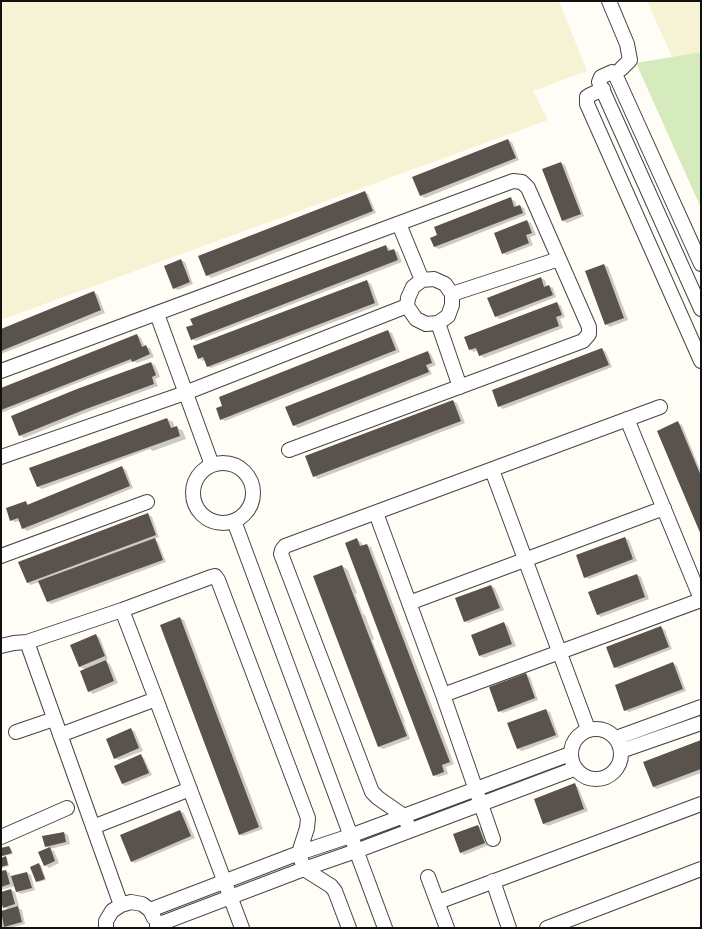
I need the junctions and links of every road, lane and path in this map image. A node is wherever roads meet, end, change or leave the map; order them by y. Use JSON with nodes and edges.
{"nodes":[{"id":1,"x":609,"y":1,"type":"edge"},
{"id":2,"x":621,"y":69,"type":"dead end"},
{"id":3,"x":603,"y":89,"type":"junction"},
{"id":4,"x":399,"y":224,"type":"junction"},
{"id":5,"x":559,"y":259,"type":"junction"},
{"id":6,"x":701,"y":264,"type":"edge"},
{"id":7,"x":422,"y":280,"type":"junction"},
{"id":8,"x":452,"y":294,"type":"junction"},
{"id":9,"x":407,"y":306,"type":"junction"},
{"id":10,"x":701,"y":309,"type":"edge"},
{"id":11,"x":157,"y":314,"type":"junction"},
{"id":12,"x":438,"y":323,"type":"junction"},
{"id":13,"x":701,"y":361,"type":"edge"},
{"id":14,"x":1,"y":371,"type":"edge"},
{"id":15,"x":460,"y":387,"type":"junction"},
{"id":16,"x":185,"y":393,"type":"junction"},
{"id":17,"x":660,"y":407,"type":"dead end"},
{"id":18,"x":627,"y":420,"type":"junction"},
{"id":19,"x":289,"y":450,"type":"dead end"},
{"id":20,"x":1,"y":456,"type":"edge"},
{"id":21,"x":212,"y":465,"type":"junction"},
{"id":22,"x":492,"y":470,"type":"junction"},
{"id":23,"x":147,"y":502,"type":"dead end"},
{"id":24,"x":664,"y":508,"type":"junction"},
{"id":25,"x":376,"y":513,"type":"junction"},
{"id":26,"x":234,"y":521,"type":"junction"},
{"id":27,"x":1,"y":556,"type":"edge"},
{"id":28,"x":525,"y":560,"type":"junction"},
{"id":29,"x":701,"y":599,"type":"edge"},
{"id":30,"x":409,"y":603,"type":"junction"},
{"id":31,"x":122,"y":610,"type":"junction"},
{"id":32,"x":26,"y":642,"type":"junction"},
{"id":33,"x":1,"y":646,"type":"edge"},
{"id":34,"x":559,"y":652,"type":"junction"},
{"id":35,"x":443,"y":695,"type":"junction"},
{"id":36,"x":156,"y":699,"type":"junction"},
{"id":37,"x":701,"y":707,"type":"edge"},
{"id":38,"x":54,"y":718,"type":"junction"},
{"id":39,"x":701,"y":723,"type":"edge"},
{"id":40,"x":588,"y":729,"type":"junction"},
{"id":41,"x":16,"y":732,"type":"dead end"},
{"id":42,"x":60,"y":735,"type":"junction"},
{"id":43,"x":616,"y":738,"type":"junction"},
{"id":44,"x":621,"y":751,"type":"junction"},
{"id":45,"x":570,"y":754,"type":"junction"},
{"id":46,"x":574,"y":769,"type":"junction"},
{"id":47,"x":475,"y":788,"type":"junction"},
{"id":48,"x":190,"y":789,"type":"junction"},
{"id":49,"x":480,"y":804,"type":"junction"},
{"id":50,"x":701,"y":804,"type":"edge"},
{"id":51,"x":68,"y":808,"type":"dead end"},
{"id":52,"x":404,"y":816,"type":"junction"},
{"id":53,"x":93,"y":827,"type":"junction"},
{"id":54,"x":410,"y":830,"type":"junction"},
{"id":55,"x":350,"y":836,"type":"junction"},
{"id":56,"x":1,"y":837,"type":"edge"},
{"id":57,"x":493,"y":839,"type":"dead end"},
{"id":58,"x":356,"y":851,"type":"junction"},
{"id":59,"x":299,"y":853,"type":"junction"},
{"id":60,"x":304,"y":868,"type":"junction"},
{"id":61,"x":701,"y":869,"type":"edge"},
{"id":62,"x":428,"y":877,"type":"dead end"},
{"id":63,"x":494,"y":881,"type":"junction"},
{"id":64,"x":225,"y":882,"type":"junction"},
{"id":65,"x":230,"y":898,"type":"junction"},
{"id":66,"x":438,"y":902,"type":"junction"},
{"id":67,"x":121,"y":905,"type":"junction"},
{"id":68,"x":150,"y":910,"type":"junction"},
{"id":69,"x":157,"y":927,"type":"edge"},
{"id":70,"x":106,"y":928,"type":"edge"},
{"id":71,"x":242,"y":928,"type":"edge"},
{"id":72,"x":349,"y":928,"type":"edge"},
{"id":73,"x":385,"y":928,"type":"edge"},
{"id":74,"x":447,"y":928,"type":"edge"},
{"id":75,"x":510,"y":928,"type":"edge"},
{"id":76,"x":547,"y":928,"type":"edge"}],
"edges":[{"from":1,"to":2,"type":"street"},
{"from":3,"to":6,"type":"street"},
{"from":3,"to":10,"type":"street"},
{"from":3,"to":13,"type":"street"},
{"from":4,"to":5,"type":"street"},
{"from":4,"to":7,"type":"street"},
{"from":4,"to":11,"type":"street"},
{"from":5,"to":8,"type":"street"},
{"from":5,"to":15,"type":"street"},
{"from":7,"to":8,"type":"street"},
{"from":7,"to":9,"type":"street"},
{"from":8,"to":12,"type":"street"},
{"from":9,"to":12,"type":"street"},
{"from":9,"to":16,"type":"street"},
{"from":11,"to":14,"type":"street"},
{"from":11,"to":16,"type":"street"},
{"from":12,"to":15,"type":"street"},
{"from":15,"to":19,"type":"street"},
{"from":16,"to":20,"type":"street"},
{"from":16,"to":21,"type":"street"},
{"from":17,"to":18,"type":"street"},
{"from":18,"to":22,"type":"street"},
{"from":18,"to":24,"type":"street"},
{"from":21,"to":26,"type":"street"},
{"from":21,"to":26,"type":"street"},
{"from":22,"to":25,"type":"street"},
{"from":22,"to":28,"type":"street"},
{"from":23,"to":27,"type":"street"},
{"from":24,"to":28,"type":"street"},
{"from":24,"to":29,"type":"street"},
{"from":25,"to":30,"type":"street"},
{"from":25,"to":52,"type":"street"},
{"from":26,"to":55,"type":"street"},
{"from":28,"to":30,"type":"street"},
{"from":28,"to":34,"type":"street"},
{"from":29,"to":34,"type":"street"},
{"from":30,"to":35,"type":"street"},
{"from":31,"to":32,"type":"street"},
{"from":31,"to":36,"type":"street"},
{"from":31,"to":59,"type":"street"},
{"from":32,"to":33,"type":"street"},
{"from":32,"to":38,"type":"street"},
{"from":34,"to":35,"type":"street"},
{"from":34,"to":40,"type":"street"},
{"from":35,"to":47,"type":"street"},
{"from":36,"to":42,"type":"street"},
{"from":36,"to":48,"type":"street"},
{"from":37,"to":43,"type":"street"},
{"from":38,"to":41,"type":"street"},
{"from":38,"to":42,"type":"street"},
{"from":39,"to":44,"type":"street"},
{"from":40,"to":43,"type":"street"},
{"from":40,"to":45,"type":"street"},
{"from":42,"to":53,"type":"street"},
{"from":43,"to":44,"type":"street"},
{"from":44,"to":46,"type":"street"},
{"from":45,"to":46,"type":"street"},
{"from":45,"to":47,"type":"street"},
{"from":46,"to":49,"type":"street"},
{"from":47,"to":49,"type":"street"},
{"from":47,"to":52,"type":"street"},
{"from":48,"to":53,"type":"street"},
{"from":48,"to":64,"type":"street"},
{"from":49,"to":54,"type":"street"},
{"from":49,"to":57,"type":"street"},
{"from":50,"to":63,"type":"street"},
{"from":51,"to":56,"type":"street"},
{"from":52,"to":54,"type":"street"},
{"from":52,"to":55,"type":"street"},
{"from":53,"to":67,"type":"street"},
{"from":54,"to":58,"type":"street"},
{"from":55,"to":58,"type":"street"},
{"from":55,"to":59,"type":"street"},
{"from":58,"to":60,"type":"street"},
{"from":58,"to":73,"type":"street"},
{"from":59,"to":60,"type":"street"},
{"from":59,"to":64,"type":"street"},
{"from":60,"to":65,"type":"street"},
{"from":60,"to":72,"type":"street"},
{"from":61,"to":76,"type":"street"},
{"from":62,"to":66,"type":"street"},
{"from":63,"to":66,"type":"street"},
{"from":63,"to":75,"type":"street"},
{"from":64,"to":65,"type":"street"},
{"from":64,"to":68,"type":"street"},
{"from":65,"to":69,"type":"street"},
{"from":65,"to":71,"type":"street"},
{"from":66,"to":74,"type":"street"},
{"from":67,"to":68,"type":"street"},
{"from":67,"to":70,"type":"street"},
{"from":68,"to":69,"type":"street"}]}
